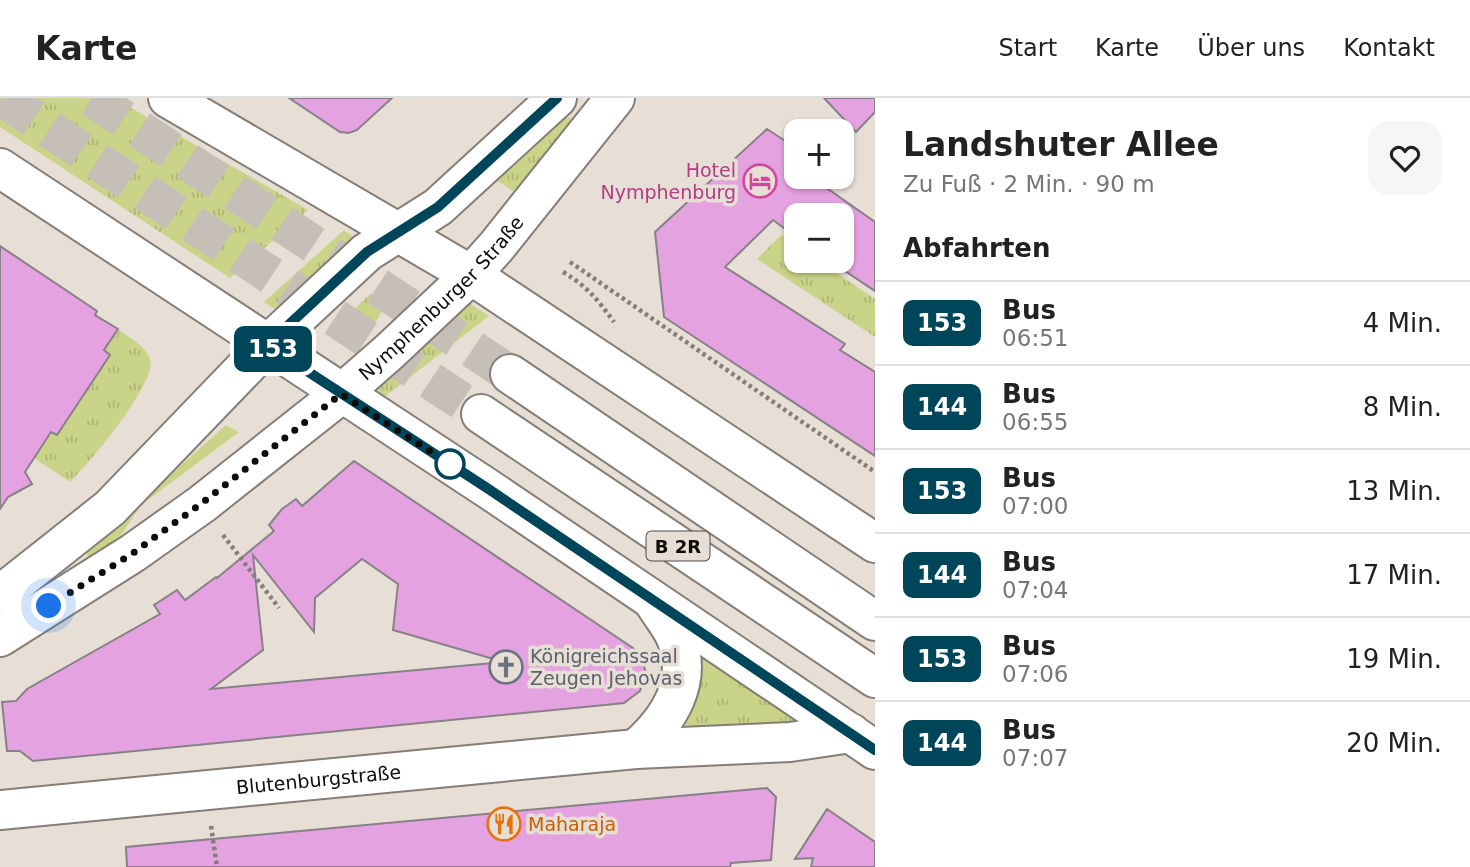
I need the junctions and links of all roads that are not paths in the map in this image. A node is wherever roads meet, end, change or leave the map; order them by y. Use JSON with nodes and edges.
{"nodes":[{"id":1,"x":168,"y":98,"type":"edge"},
{"id":2,"x":557,"y":98,"type":"edge"},
{"id":3,"x":615,"y":98,"type":"edge"},
{"id":4,"x":0,"y":168,"type":"edge"},
{"id":5,"x":399,"y":231,"type":"junction"},
{"id":6,"x":471,"y":275,"type":"junction"},
{"id":7,"x":267,"y":345,"type":"junction"},
{"id":8,"x":510,"y":374,"type":"tunnel mouth"},
{"id":9,"x":341,"y":394,"type":"junction"},
{"id":10,"x":481,"y":414,"type":"tunnel mouth"},
{"id":11,"x":875,"y":543,"type":"edge"},
{"id":12,"x":0,"y":595,"type":"edge"},
{"id":13,"x":653,"y":601,"type":"junction"},
{"id":14,"x":875,"y":621,"type":"edge"},
{"id":15,"x":0,"y":637,"type":"edge"},
{"id":16,"x":875,"y":678,"type":"edge"},
{"id":17,"x":863,"y":742,"type":"edge"},
{"id":18,"x":636,"y":749,"type":"junction"},
{"id":19,"x":0,"y":810,"type":"edge"}],
"edges":[{"from":1,"to":5,"type":"main road"},
{"from":2,"to":5,"type":"main road"},
{"from":3,"to":6,"type":"main road","name":"Nymphenburger Straße"},
{"from":4,"to":7,"type":"main road"},
{"from":5,"to":6,"type":"main road"},
{"from":5,"to":7,"type":"main road"},
{"from":6,"to":9,"type":"main road","name":"Nymphenburger Straße"},
{"from":6,"to":11,"type":"main road"},
{"from":7,"to":9,"type":"main road"},
{"from":7,"to":12,"type":"main road"},
{"from":8,"to":14,"type":"main road","number":"B 2R"},
{"from":9,"to":13,"type":"main road"},
{"from":9,"to":15,"type":"main road","name":"Nymphenburger Straße"},
{"from":10,"to":16,"type":"main road","number":"B 2R"},
{"from":13,"to":17,"type":"main road"},
{"from":13,"to":18,"type":"main road"},
{"from":17,"to":18,"type":"main road","name":"Blutenburgstraße"},
{"from":18,"to":19,"type":"main road","name":"Blutenburgstraße"}]}
